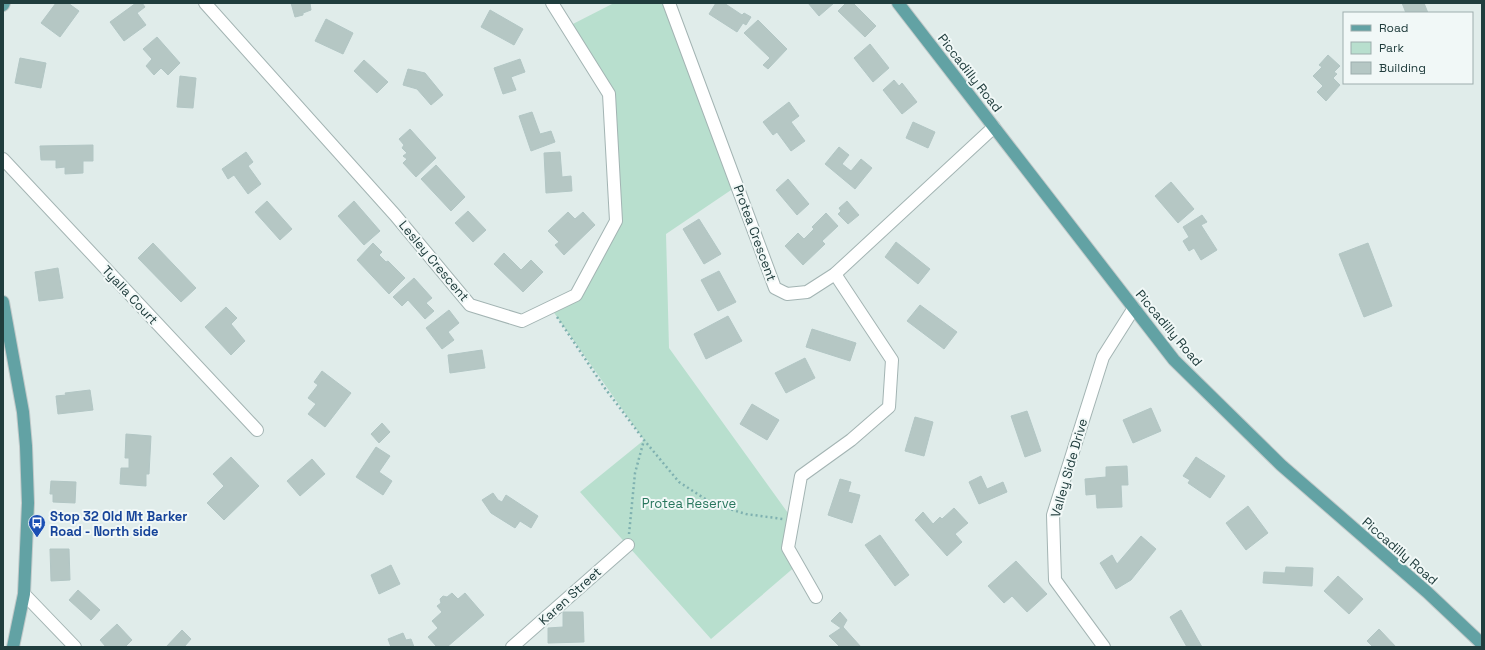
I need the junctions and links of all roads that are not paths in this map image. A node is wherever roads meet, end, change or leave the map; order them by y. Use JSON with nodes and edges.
{"nodes":[{"id":1,"x":206,"y":3,"type":"edge"},
{"id":2,"x":552,"y":3,"type":"edge"},
{"id":3,"x":669,"y":3,"type":"edge"},
{"id":4,"x":898,"y":3,"type":"edge"},
{"id":5,"x":994,"y":127,"type":"junction"},
{"id":6,"x":3,"y":159,"type":"edge"},
{"id":7,"x":835,"y":274,"type":"junction"},
{"id":8,"x":3,"y":302,"type":"edge"},
{"id":9,"x":1134,"y":308,"type":"junction"},
{"id":10,"x":258,"y":430,"type":"dead end"},
{"id":11,"x":628,"y":545,"type":"road end"},
{"id":12,"x":24,"y":594,"type":"junction"},
{"id":13,"x":816,"y":597,"type":"dead end"},
{"id":14,"x":1482,"y":644,"type":"edge"},
{"id":15,"x":13,"y":647,"type":"edge"},
{"id":16,"x":75,"y":647,"type":"edge"},
{"id":17,"x":512,"y":647,"type":"edge"},
{"id":18,"x":1104,"y":647,"type":"edge"}],
"edges":[{"from":1,"to":2,"type":"street","name":"Lesley Crescent"},
{"from":3,"to":7,"type":"street","name":"Protea Crescent"},
{"from":4,"to":5,"type":"main road","name":"Piccadilly Road"},
{"from":5,"to":7,"type":"street","name":"Protea Crescent"},
{"from":5,"to":9,"type":"main road","name":"Piccadilly Road"},
{"from":6,"to":10,"type":"street","name":"Tyalla Court"},
{"from":7,"to":13,"type":"street"},
{"from":8,"to":12,"type":"main road"},
{"from":9,"to":14,"type":"main road","name":"Piccadilly Road"},
{"from":9,"to":18,"type":"street","name":"Valley Side Drive"},
{"from":11,"to":17,"type":"street","name":"Karen Street"},
{"from":12,"to":15,"type":"main road"},
{"from":12,"to":16,"type":"street"}]}
